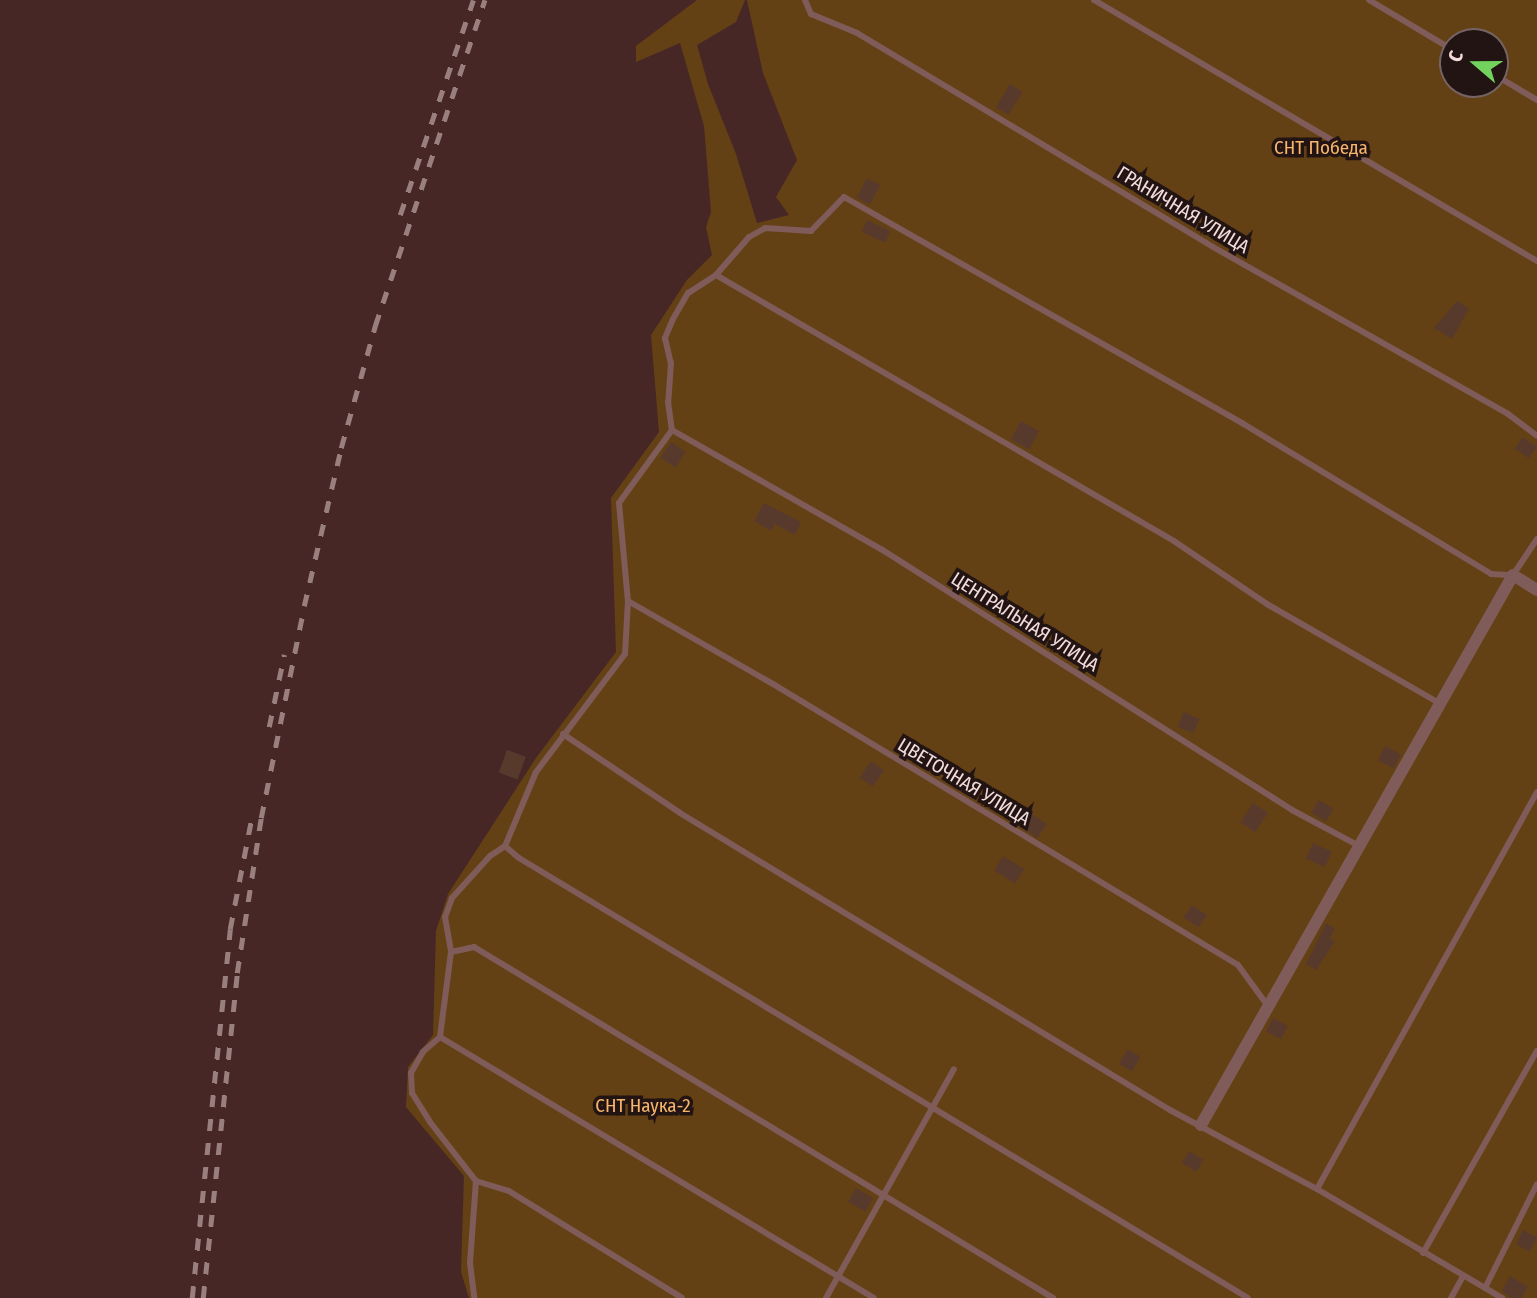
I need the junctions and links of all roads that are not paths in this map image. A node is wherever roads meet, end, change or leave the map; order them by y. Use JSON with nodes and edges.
{"nodes":[{"id":1,"x":805,"y":0,"type":"edge"},
{"id":2,"x":1094,"y":0,"type":"edge"},
{"id":3,"x":1369,"y":0,"type":"edge"},
{"id":4,"x":1439,"y":42,"type":"edge"},
{"id":5,"x":1509,"y":83,"type":"edge"},
{"id":6,"x":1537,"y":100,"type":"edge"},
{"id":7,"x":1537,"y":261,"type":"edge"},
{"id":8,"x":716,"y":275,"type":"junction"},
{"id":9,"x":672,"y":430,"type":"junction"},
{"id":10,"x":1537,"y":436,"type":"edge"},
{"id":11,"x":1537,"y":539,"type":"edge"},
{"id":12,"x":1513,"y":575,"type":"junction"},
{"id":13,"x":1537,"y":590,"type":"edge"},
{"id":14,"x":628,"y":601,"type":"junction"},
{"id":15,"x":1439,"y":704,"type":"junction"},
{"id":16,"x":563,"y":734,"type":"junction"},
{"id":17,"x":1537,"y":792,"type":"edge"},
{"id":18,"x":505,"y":846,"type":"junction"},
{"id":19,"x":1359,"y":846,"type":"junction"},
{"id":20,"x":450,"y":952,"type":"junction"},
{"id":21,"x":1268,"y":1007,"type":"junction"},
{"id":22,"x":440,"y":1037,"type":"junction"},
{"id":23,"x":1537,"y":1051,"type":"edge"},
{"id":24,"x":954,"y":1069,"type":"dead end"},
{"id":25,"x":932,"y":1106,"type":"junction"},
{"id":26,"x":1201,"y":1125,"type":"junction"},
{"id":27,"x":476,"y":1181,"type":"junction"},
{"id":28,"x":1537,"y":1184,"type":"edge"},
{"id":29,"x":1317,"y":1189,"type":"junction"},
{"id":30,"x":883,"y":1194,"type":"junction"},
{"id":31,"x":1423,"y":1253,"type":"junction"},
{"id":32,"x":838,"y":1275,"type":"junction"},
{"id":33,"x":1463,"y":1276,"type":"junction"},
{"id":34,"x":1485,"y":1289,"type":"junction"},
{"id":35,"x":474,"y":1298,"type":"edge"},
{"id":36,"x":682,"y":1298,"type":"edge"},
{"id":37,"x":826,"y":1298,"type":"edge"},
{"id":38,"x":874,"y":1298,"type":"edge"},
{"id":39,"x":1053,"y":1298,"type":"edge"},
{"id":40,"x":1248,"y":1298,"type":"edge"},
{"id":41,"x":1451,"y":1298,"type":"edge"},
{"id":42,"x":1502,"y":1298,"type":"edge"}],
"edges":[{"from":1,"to":10,"type":"lane","name":"ГРАНИЧНАЯ УЛИЦА"},
{"from":2,"to":7,"type":"lane"},
{"from":3,"to":4,"type":"lane"},
{"from":5,"to":6,"type":"lane"},
{"from":8,"to":9,"type":"lane"},
{"from":8,"to":12,"type":"lane"},
{"from":8,"to":15,"type":"lane"},
{"from":9,"to":14,"type":"lane"},
{"from":9,"to":19,"type":"lane","name":"ЦЕНТРАЛЬНАЯ УЛИЦА"},
{"from":11,"to":12,"type":"lane"},
{"from":12,"to":13,"type":"street"},
{"from":12,"to":15,"type":"street"},
{"from":14,"to":16,"type":"lane"},
{"from":14,"to":21,"type":"lane","name":"ЦВЕТОЧНАЯ УЛИЦА"},
{"from":15,"to":19,"type":"street"},
{"from":16,"to":18,"type":"lane"},
{"from":16,"to":26,"type":"lane"},
{"from":17,"to":29,"type":"lane"},
{"from":18,"to":20,"type":"lane"},
{"from":18,"to":25,"type":"lane"},
{"from":19,"to":21,"type":"street"},
{"from":20,"to":22,"type":"lane"},
{"from":20,"to":30,"type":"lane"},
{"from":21,"to":26,"type":"street"},
{"from":22,"to":27,"type":"lane"},
{"from":22,"to":32,"type":"lane"},
{"from":23,"to":31,"type":"lane"},
{"from":24,"to":25,"type":"lane"},
{"from":25,"to":30,"type":"lane"},
{"from":25,"to":40,"type":"lane"},
{"from":26,"to":29,"type":"lane"},
{"from":27,"to":35,"type":"lane"},
{"from":27,"to":36,"type":"lane"},
{"from":28,"to":34,"type":"lane"},
{"from":29,"to":31,"type":"lane"},
{"from":30,"to":32,"type":"lane"},
{"from":30,"to":39,"type":"lane"},
{"from":31,"to":33,"type":"lane"},
{"from":32,"to":37,"type":"lane"},
{"from":32,"to":38,"type":"lane"},
{"from":33,"to":34,"type":"lane"},
{"from":33,"to":41,"type":"lane"},
{"from":34,"to":42,"type":"lane"}]}
